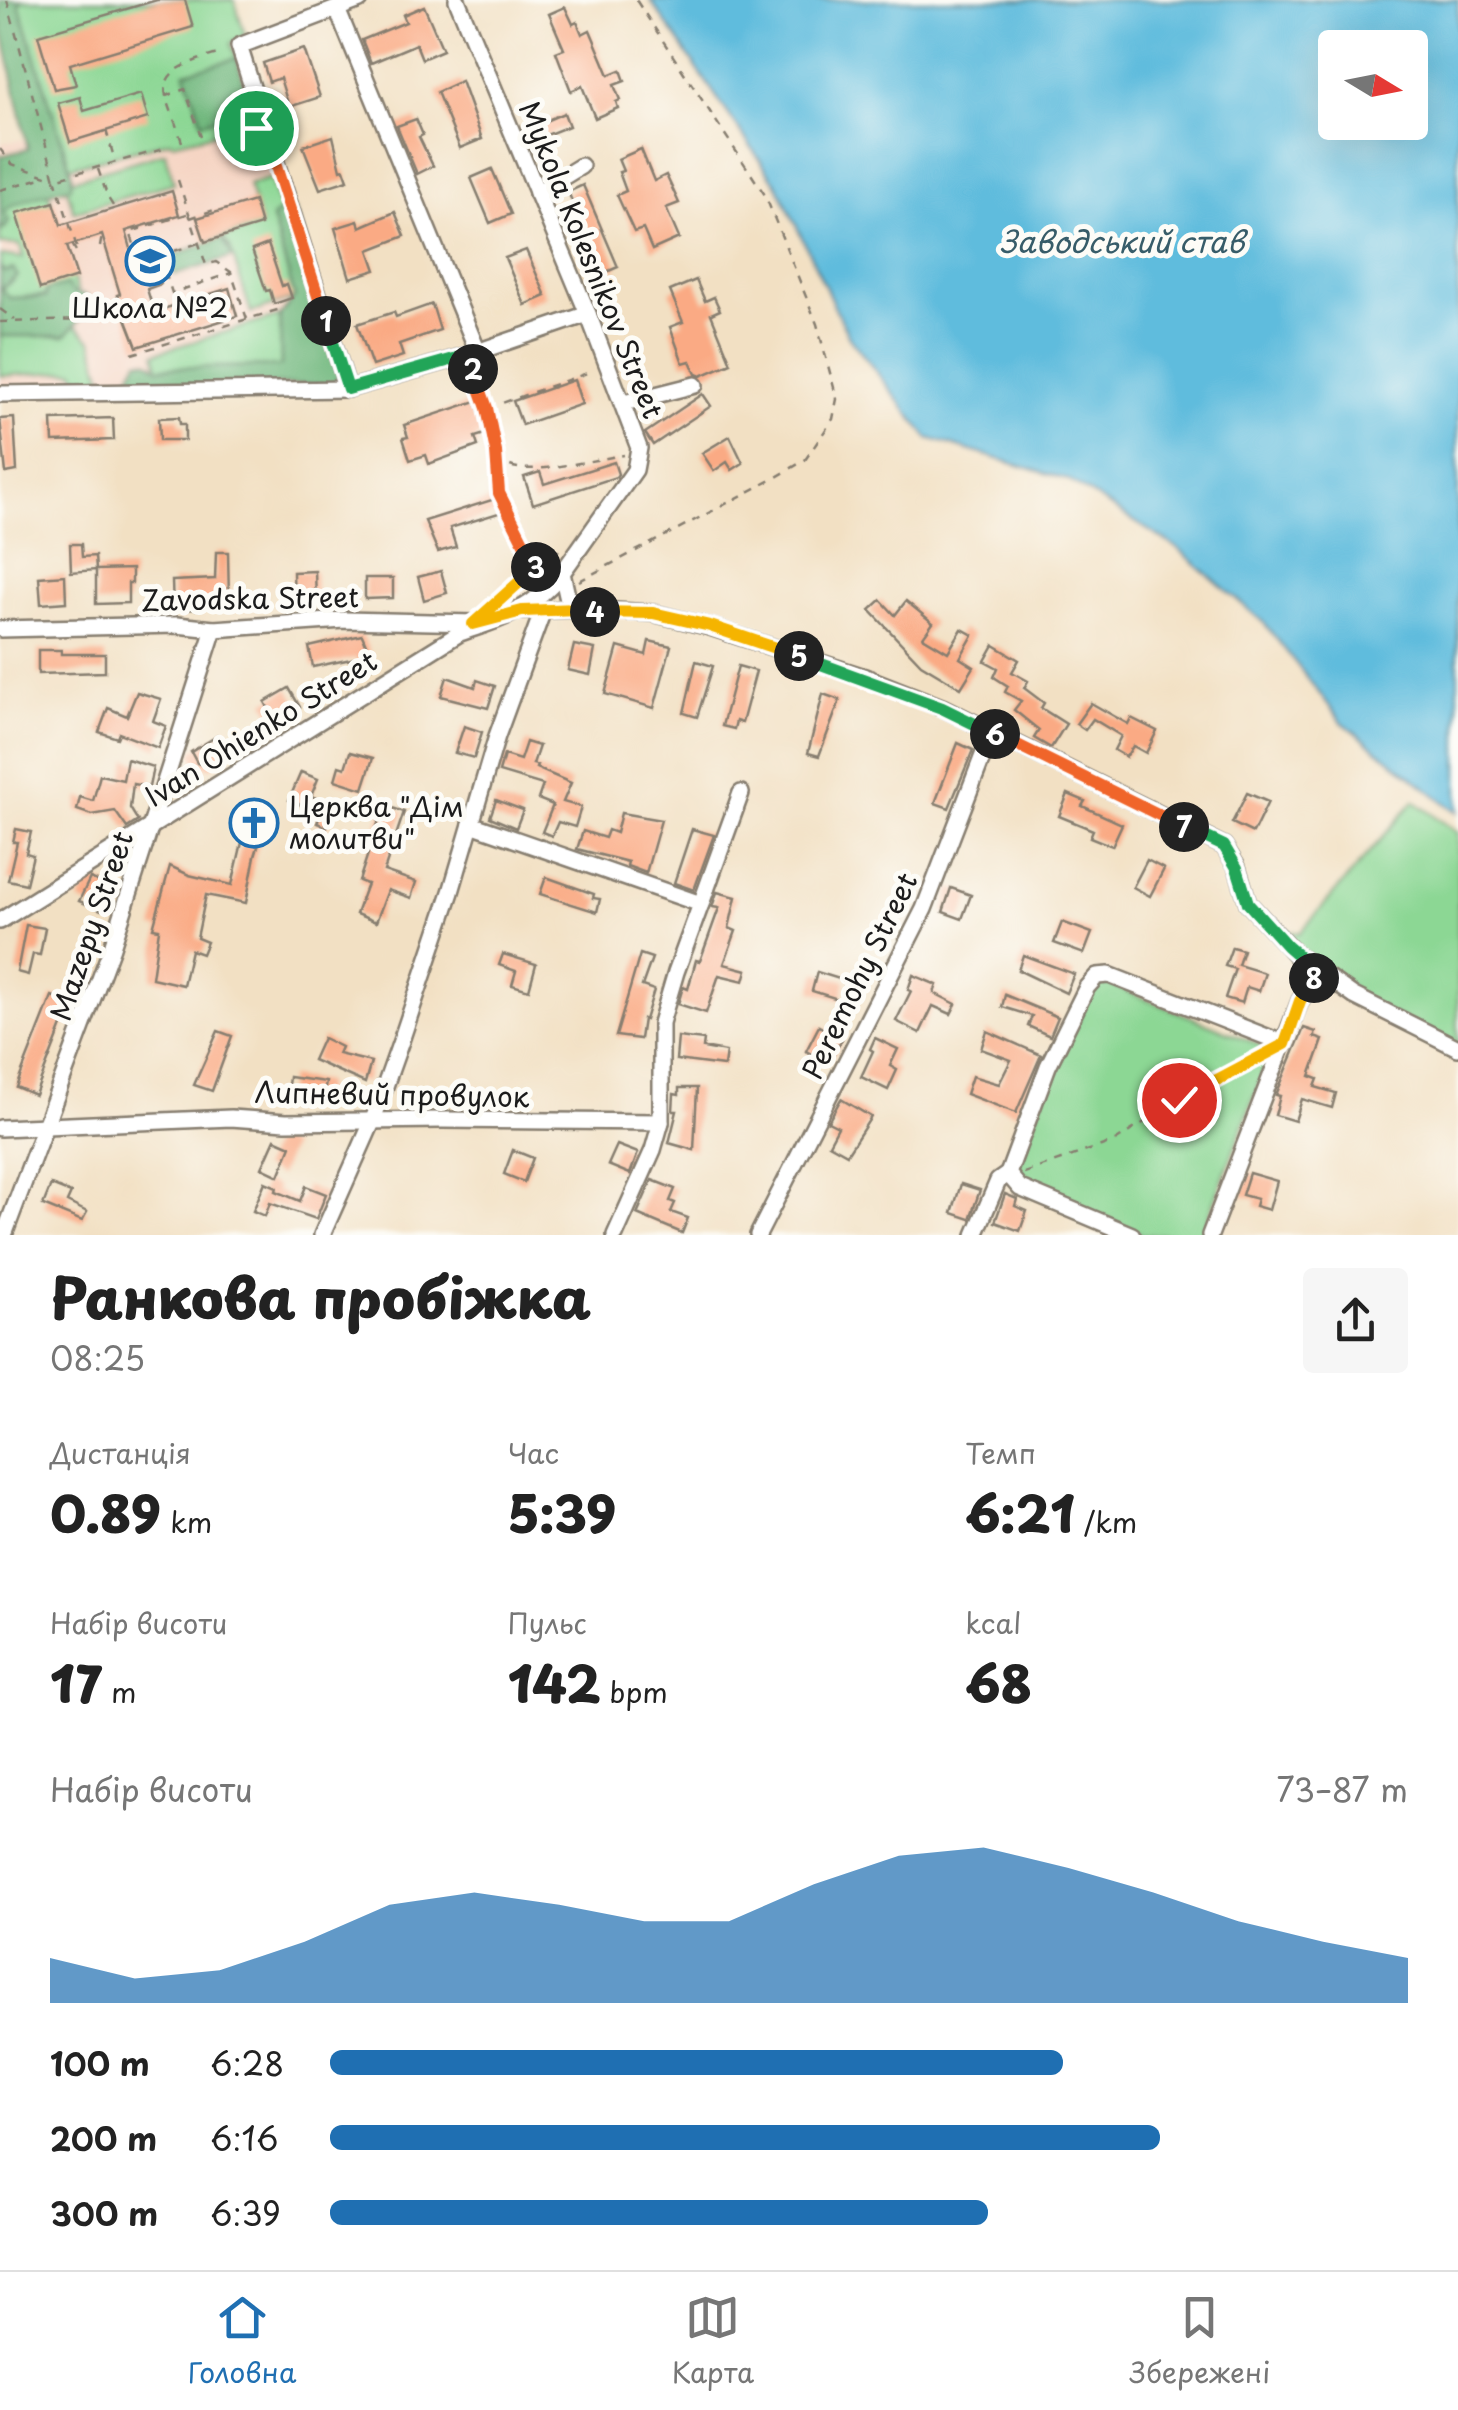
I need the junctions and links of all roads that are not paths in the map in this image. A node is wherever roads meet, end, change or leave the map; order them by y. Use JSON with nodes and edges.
{"nodes":[{"id":1,"x":360,"y":0,"type":"edge"},
{"id":2,"x":457,"y":0,"type":"edge"},
{"id":3,"x":337,"y":9,"type":"junction"},
{"id":4,"x":263,"y":126,"type":"junction"},
{"id":5,"x":229,"y":138,"type":"dead end"},
{"id":6,"x":581,"y":166,"type":"dead end"},
{"id":7,"x":537,"y":193,"type":"junction"},
{"id":8,"x":588,"y":314,"type":"junction"},
{"id":9,"x":473,"y":353,"type":"junction"},
{"id":10,"x":695,"y":384,"type":"dead end"},
{"id":11,"x":348,"y":389,"type":"junction"},
{"id":12,"x":0,"y":394,"type":"edge"},
{"id":13,"x":624,"y":404,"type":"junction"},
{"id":14,"x":563,"y":581,"type":"junction"},
{"id":15,"x":578,"y":609,"type":"junction"},
{"id":16,"x":522,"y":611,"type":"junction"},
{"id":17,"x":497,"y":612,"type":"junction"},
{"id":18,"x":542,"y":613,"type":"junction"},
{"id":19,"x":0,"y":629,"type":"edge"},
{"id":20,"x":214,"y":629,"type":"junction"},
{"id":21,"x":992,"y":732,"type":"junction"},
{"id":22,"x":741,"y":793,"type":"dead end"},
{"id":23,"x":471,"y":824,"type":"junction"},
{"id":24,"x":153,"y":825,"type":"junction"},
{"id":25,"x":701,"y":904,"type":"junction"},
{"id":26,"x":0,"y":921,"type":"edge"},
{"id":27,"x":1318,"y":973,"type":"junction"},
{"id":28,"x":1285,"y":1044,"type":"junction"},
{"id":29,"x":1458,"y":1048,"type":"edge"},
{"id":30,"x":373,"y":1120,"type":"junction"},
{"id":31,"x":661,"y":1122,"type":"junction"},
{"id":32,"x":48,"y":1124,"type":"junction"},
{"id":33,"x":0,"y":1128,"type":"edge"},
{"id":34,"x":1008,"y":1174,"type":"junction"},
{"id":35,"x":4,"y":1235,"type":"edge"},
{"id":36,"x":322,"y":1235,"type":"edge"},
{"id":37,"x":615,"y":1235,"type":"edge"},
{"id":38,"x":758,"y":1235,"type":"edge"},
{"id":39,"x":975,"y":1235,"type":"edge"},
{"id":40,"x":1132,"y":1235,"type":"edge"},
{"id":41,"x":1210,"y":1235,"type":"edge"}],
"edges":[{"from":1,"to":3,"type":"street"},
{"from":2,"to":7,"type":"street","name":"Mykola Kolesnikov Street"},
{"from":3,"to":4,"type":"street"},
{"from":3,"to":9,"type":"street"},
{"from":4,"to":5,"type":"street"},
{"from":4,"to":11,"type":"street"},
{"from":6,"to":7,"type":"street"},
{"from":7,"to":8,"type":"street","name":"Mykola Kolesnikov Street"},
{"from":8,"to":9,"type":"street"},
{"from":8,"to":13,"type":"street","name":"Mykola Kolesnikov Street"},
{"from":9,"to":11,"type":"street"},
{"from":10,"to":13,"type":"street"},
{"from":11,"to":12,"type":"street"},
{"from":13,"to":14,"type":"street","name":"Mykola Kolesnikov Street"},
{"from":14,"to":15,"type":"street"},
{"from":14,"to":16,"type":"street","name":"Mykola Kolesnikov Street"},
{"from":15,"to":18,"type":"street"},
{"from":15,"to":21,"type":"street"},
{"from":16,"to":17,"type":"street"},
{"from":16,"to":18,"type":"street"},
{"from":17,"to":20,"type":"street","name":"Zavodska Street"},
{"from":17,"to":24,"type":"street","name":"Ivan Ohienko Street"},
{"from":18,"to":23,"type":"street"},
{"from":19,"to":20,"type":"street","name":"Zavodska Street"},
{"from":20,"to":24,"type":"street","name":"Mazepy Street"},
{"from":21,"to":27,"type":"street"},
{"from":21,"to":38,"type":"street","name":"Peremohy Street"},
{"from":22,"to":25,"type":"street"},
{"from":23,"to":25,"type":"street"},
{"from":23,"to":30,"type":"street"},
{"from":24,"to":26,"type":"street","name":"Ivan Ohienko Street"},
{"from":24,"to":32,"type":"street","name":"Mazepy Street"},
{"from":25,"to":31,"type":"street"},
{"from":27,"to":28,"type":"street"},
{"from":27,"to":29,"type":"street"},
{"from":28,"to":34,"type":"street"},
{"from":28,"to":41,"type":"street"},
{"from":30,"to":31,"type":"street","name":"Липневий провулок"},
{"from":30,"to":32,"type":"street","name":"Липневий провулок"},
{"from":30,"to":36,"type":"street"},
{"from":31,"to":37,"type":"street"},
{"from":32,"to":33,"type":"street","name":"Липневий провулок"},
{"from":32,"to":35,"type":"street","name":"Mazepy Street"},
{"from":34,"to":39,"type":"street"},
{"from":34,"to":40,"type":"street"}]}
